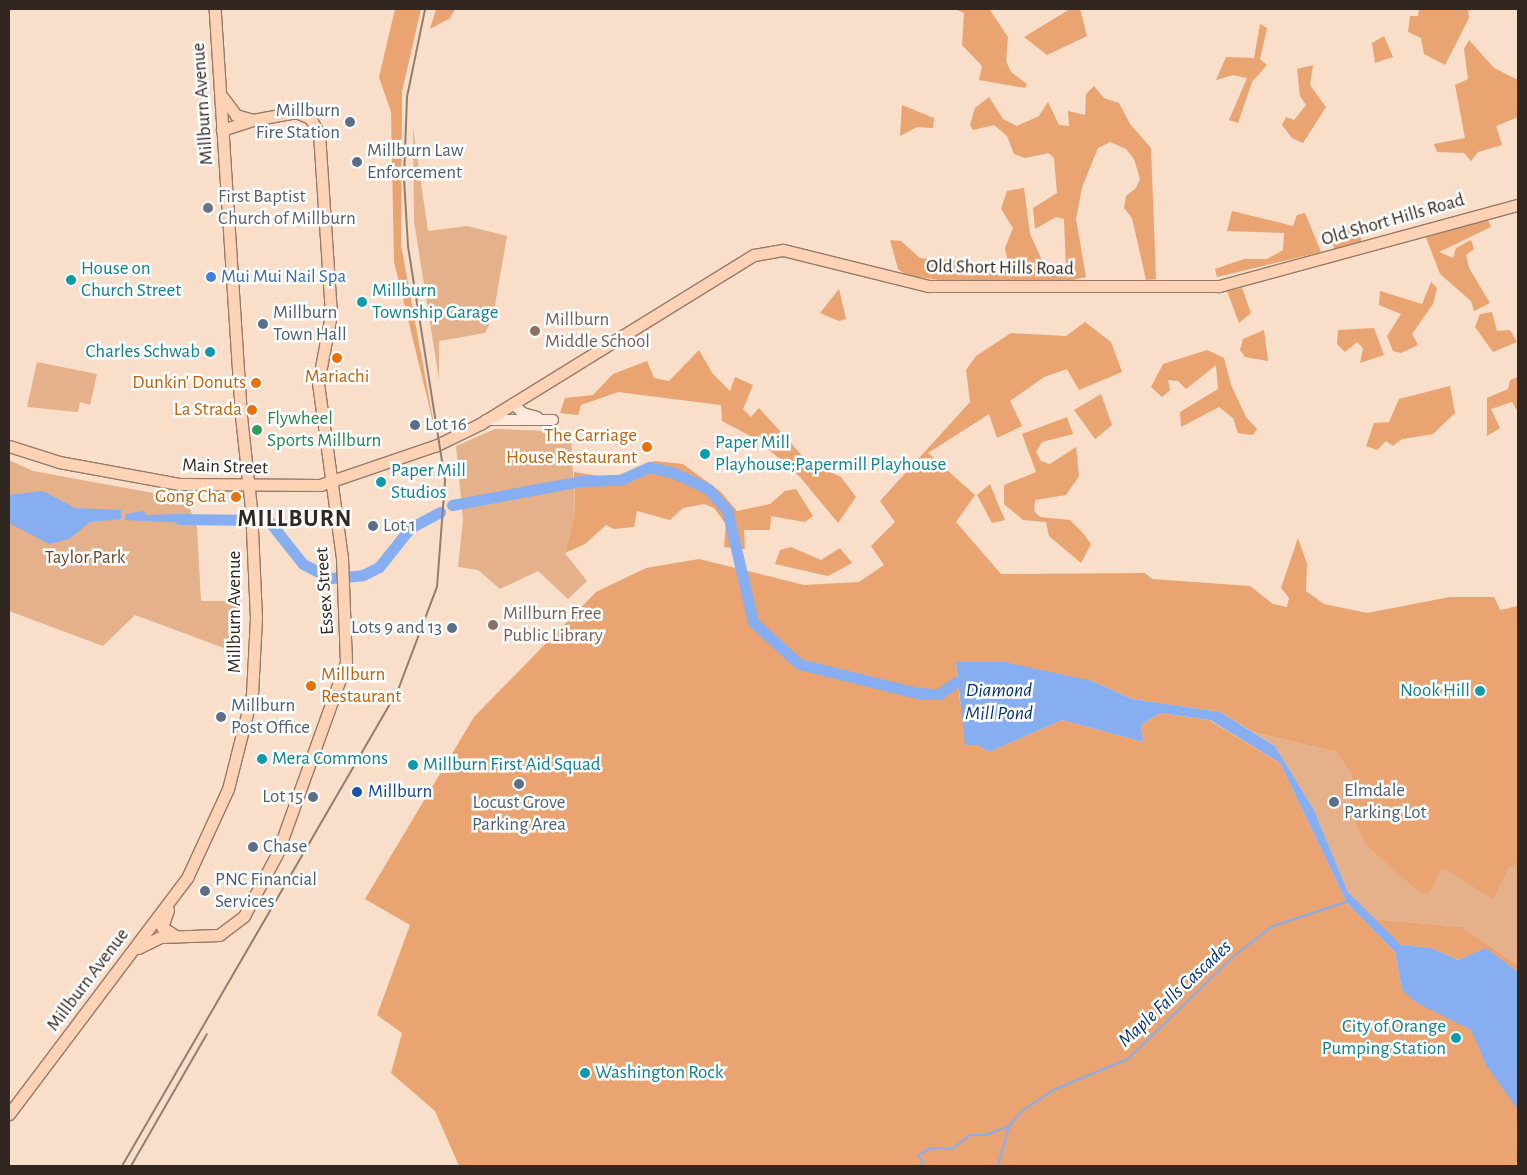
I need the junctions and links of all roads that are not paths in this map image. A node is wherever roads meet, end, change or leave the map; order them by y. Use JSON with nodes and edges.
{"nodes":[{"id":1,"x":215,"y":9,"type":"edge"},
{"id":2,"x":221,"y":95,"type":"junction"},
{"id":3,"x":253,"y":120,"type":"junction"},
{"id":4,"x":222,"y":130,"type":"junction"},
{"id":5,"x":1518,"y":205,"type":"edge"},
{"id":6,"x":510,"y":406,"type":"junction"},
{"id":7,"x":486,"y":420,"type":"junction"},
{"id":8,"x":518,"y":421,"type":"junction"},
{"id":9,"x":437,"y":445,"type":"joint"},
{"id":10,"x":9,"y":446,"type":"edge"},
{"id":11,"x":331,"y":483,"type":"junction"},
{"id":12,"x":250,"y":486,"type":"junction"},
{"id":13,"x":187,"y":878,"type":"junction"},
{"id":14,"x":176,"y":936,"type":"junction"},
{"id":15,"x":131,"y":953,"type":"junction"},
{"id":16,"x":9,"y":1114,"type":"edge"}],
"edges":[{"from":1,"to":2,"type":"main road","name":"Millburn Avenue"},
{"from":2,"to":3,"type":"main road"},
{"from":2,"to":4,"type":"main road","name":"Millburn Avenue"},
{"from":3,"to":4,"type":"main road"},
{"from":3,"to":11,"type":"main road","name":"Essex Street"},
{"from":4,"to":12,"type":"main road","name":"Millburn Avenue"},
{"from":5,"to":6,"type":"main road","name":"Old Short Hills Road"},
{"from":6,"to":7,"type":"main road","name":"Old Short Hills Road"},
{"from":6,"to":8,"type":"main road"},
{"from":6,"to":8,"type":"main road"},
{"from":7,"to":8,"type":"main road"},
{"from":7,"to":9,"type":"main road","name":"Old Short Hills Road"},
{"from":9,"to":11,"type":"main road","name":"Main Street"},
{"from":10,"to":12,"type":"main road","name":"Main Street"},
{"from":11,"to":12,"type":"main road","name":"Main Street"},
{"from":11,"to":14,"type":"main road","name":"Essex Street"},
{"from":12,"to":13,"type":"main road","name":"Millburn Avenue"},
{"from":13,"to":14,"type":"main road"},
{"from":13,"to":15,"type":"main road","name":"Millburn Avenue"},
{"from":14,"to":15,"type":"main road","name":"Essex Street"},
{"from":15,"to":16,"type":"main road","name":"Millburn Avenue"}]}
